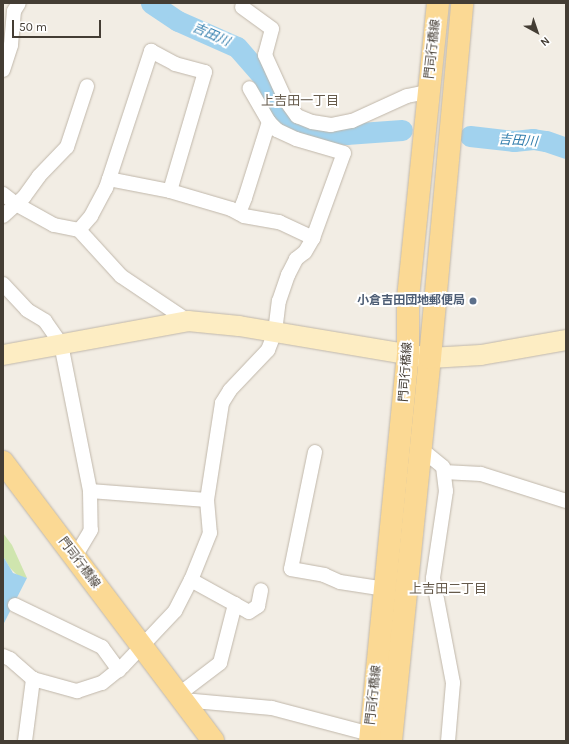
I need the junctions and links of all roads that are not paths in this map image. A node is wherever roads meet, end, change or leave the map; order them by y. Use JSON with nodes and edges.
{"nodes":[{"id":1,"x":438,"y":3,"type":"edge"},
{"id":2,"x":462,"y":3,"type":"edge"},
{"id":3,"x":12,"y":6,"type":"edge"},
{"id":4,"x":242,"y":7,"type":"dead end"},
{"id":5,"x":3,"y":70,"type":"edge"},
{"id":6,"x":87,"y":86,"type":"dead end"},
{"id":7,"x":249,"y":88,"type":"dead end"},
{"id":8,"x":428,"y":92,"type":"junction"},
{"id":9,"x":269,"y":122,"type":"junction"},
{"id":10,"x":109,"y":179,"type":"junction"},
{"id":11,"x":170,"y":191,"type":"junction"},
{"id":12,"x":3,"y":194,"type":"edge"},
{"id":13,"x":16,"y":204,"type":"junction"},
{"id":14,"x":239,"y":213,"type":"junction"},
{"id":15,"x":3,"y":216,"type":"edge"},
{"id":16,"x":79,"y":230,"type":"junction"},
{"id":17,"x":313,"y":238,"type":"junction"},
{"id":18,"x":3,"y":284,"type":"edge"},
{"id":19,"x":188,"y":321,"type":"junction"},
{"id":20,"x":275,"y":332,"type":"junction"},
{"id":21,"x":566,"y":340,"type":"edge"},
{"id":22,"x":61,"y":344,"type":"junction"},
{"id":23,"x":3,"y":355,"type":"edge"},
{"id":24,"x":408,"y":356,"type":"junction"},
{"id":25,"x":430,"y":358,"type":"junction"},
{"id":26,"x":421,"y":449,"type":"junction"},
{"id":27,"x":315,"y":452,"type":"dead end"},
{"id":28,"x":3,"y":462,"type":"edge"},
{"id":29,"x":444,"y":472,"type":"junction"},
{"id":30,"x":90,"y":491,"type":"junction"},
{"id":31,"x":207,"y":500,"type":"junction"},
{"id":32,"x":566,"y":501,"type":"edge"},
{"id":33,"x":75,"y":557,"type":"junction"},
{"id":34,"x":191,"y":580,"type":"junction"},
{"id":35,"x":385,"y":589,"type":"junction"},
{"id":36,"x":260,"y":590,"type":"dead end"},
{"id":37,"x":235,"y":604,"type":"junction"},
{"id":38,"x":15,"y":605,"type":"dead end"},
{"id":39,"x":142,"y":646,"type":"junction"},
{"id":40,"x":3,"y":656,"type":"edge"},
{"id":41,"x":118,"y":670,"type":"junction"},
{"id":42,"x":33,"y":679,"type":"junction"},
{"id":43,"x":181,"y":698,"type":"junction"},
{"id":44,"x":370,"y":737,"type":"edge"},
{"id":45,"x":394,"y":740,"type":"edge"},
{"id":46,"x":25,"y":741,"type":"edge"},
{"id":47,"x":213,"y":741,"type":"edge"},
{"id":48,"x":448,"y":741,"type":"edge"}],
"edges":[{"from":1,"to":8,"type":"main road","name":"門司行橋線"},
{"from":2,"to":25,"type":"main road","name":"門司行橋線"},
{"from":3,"to":5,"type":"street"},
{"from":4,"to":8,"type":"street"},
{"from":6,"to":13,"type":"street"},
{"from":7,"to":9,"type":"street"},
{"from":8,"to":24,"type":"main road","name":"門司行橋線"},
{"from":9,"to":14,"type":"street"},
{"from":9,"to":17,"type":"street"},
{"from":10,"to":11,"type":"street"},
{"from":10,"to":11,"type":"street"},
{"from":10,"to":16,"type":"street"},
{"from":11,"to":14,"type":"street"},
{"from":12,"to":13,"type":"street"},
{"from":13,"to":15,"type":"street"},
{"from":13,"to":16,"type":"street"},
{"from":14,"to":17,"type":"street"},
{"from":16,"to":19,"type":"street"},
{"from":17,"to":20,"type":"street"},
{"from":18,"to":22,"type":"street"},
{"from":19,"to":20,"type":"street"},
{"from":19,"to":22,"type":"street"},
{"from":20,"to":24,"type":"street"},
{"from":20,"to":31,"type":"street"},
{"from":21,"to":25,"type":"street"},
{"from":22,"to":23,"type":"street"},
{"from":22,"to":30,"type":"street"},
{"from":24,"to":25,"type":"street"},
{"from":24,"to":35,"type":"main road","name":"門司行橋線"},
{"from":25,"to":26,"type":"main road","name":"門司行橋線"},
{"from":26,"to":29,"type":"street"},
{"from":26,"to":45,"type":"main road","name":"門司行橋線"},
{"from":27,"to":35,"type":"street"},
{"from":28,"to":33,"type":"main road","name":"門司行橋線"},
{"from":29,"to":32,"type":"street"},
{"from":29,"to":48,"type":"street"},
{"from":30,"to":31,"type":"street"},
{"from":30,"to":33,"type":"street"},
{"from":31,"to":34,"type":"street"},
{"from":33,"to":39,"type":"main road","name":"門司行橋線"},
{"from":34,"to":37,"type":"street"},
{"from":34,"to":39,"type":"street"},
{"from":35,"to":44,"type":"main road","name":"門司行橋線"},
{"from":36,"to":37,"type":"street"},
{"from":37,"to":43,"type":"street"},
{"from":38,"to":41,"type":"street"},
{"from":39,"to":41,"type":"street"},
{"from":39,"to":43,"type":"main road","name":"門司行橋線"},
{"from":40,"to":42,"type":"street"},
{"from":41,"to":42,"type":"street"},
{"from":42,"to":46,"type":"street"},
{"from":43,"to":44,"type":"street"},
{"from":43,"to":47,"type":"main road","name":"門司行橋線"},
{"from":44,"to":45,"type":"street"}]}
